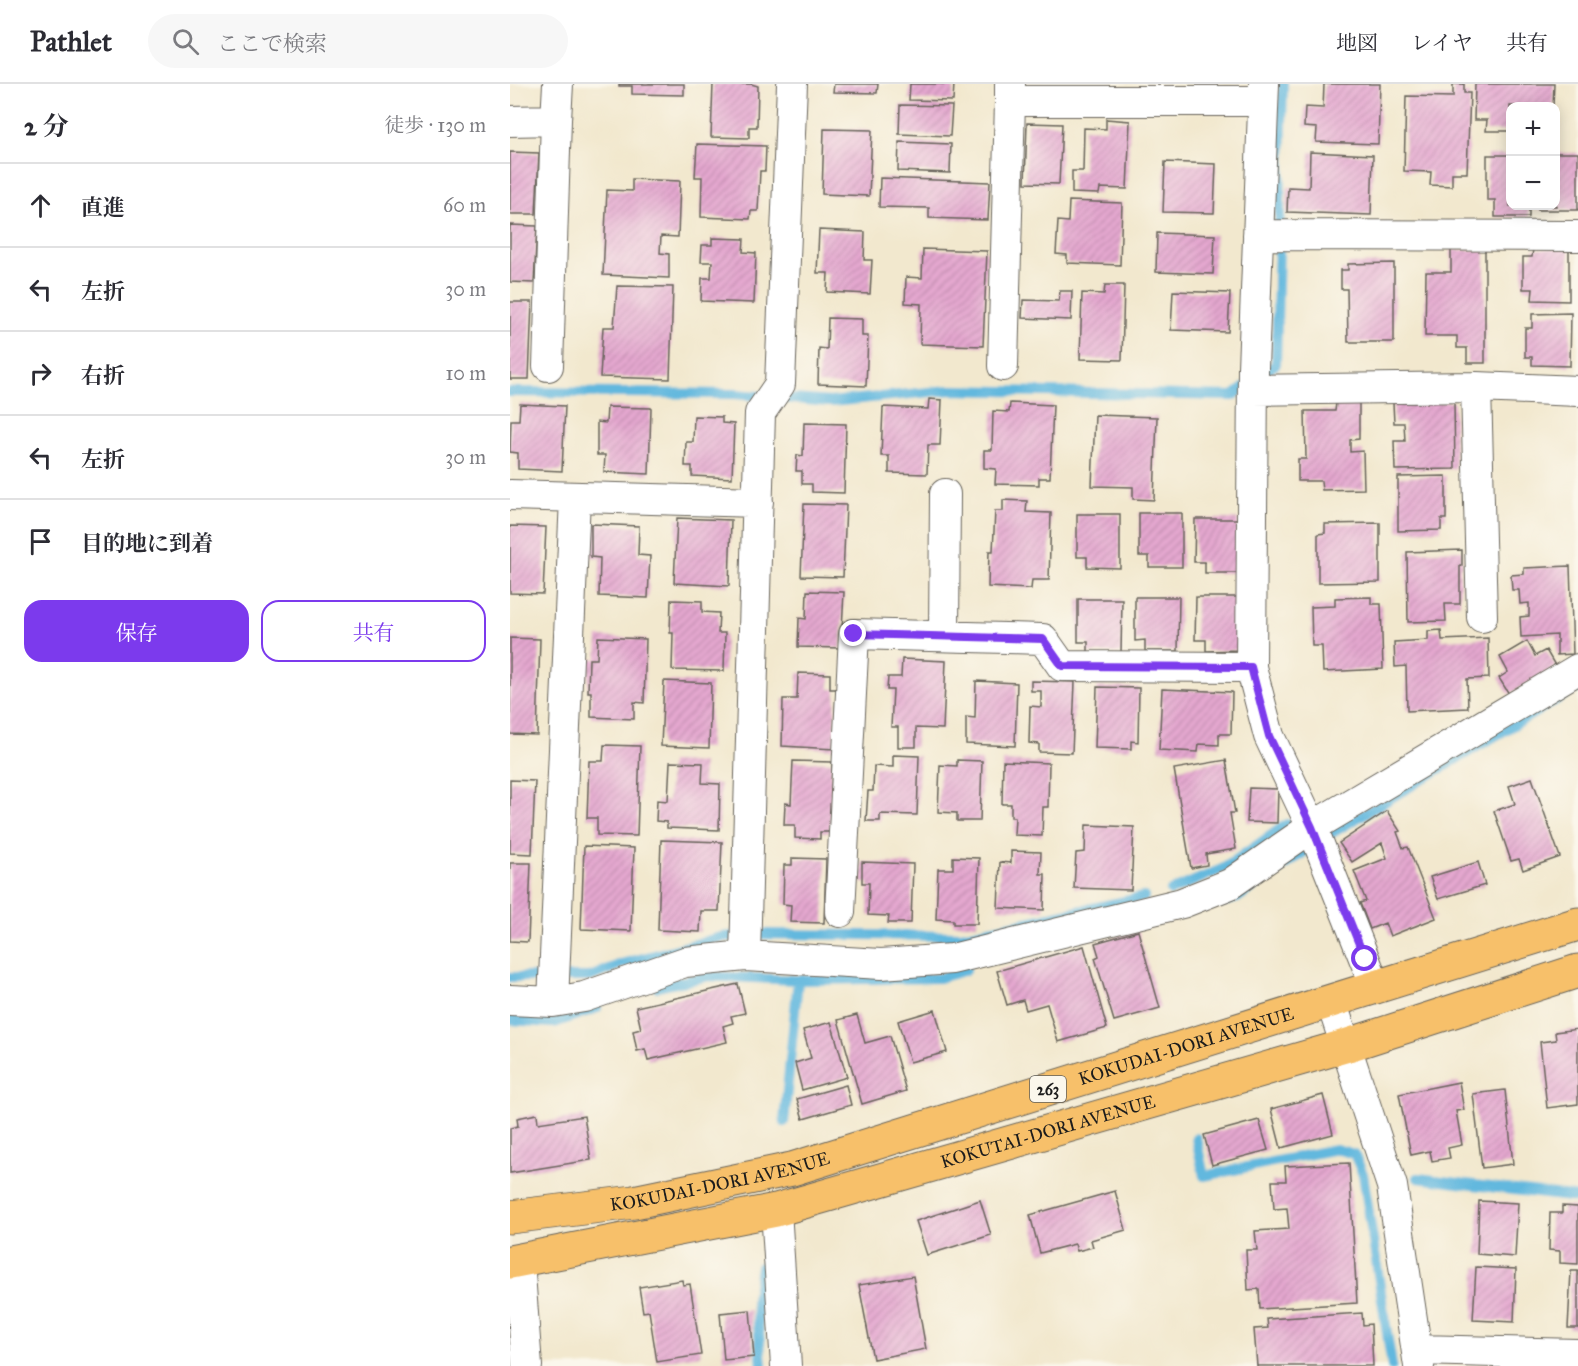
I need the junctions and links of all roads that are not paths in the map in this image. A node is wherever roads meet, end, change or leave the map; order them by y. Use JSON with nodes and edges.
{"nodes":[{"id":1,"x":558,"y":84,"type":"edge"},
{"id":2,"x":792,"y":84,"type":"edge"},
{"id":3,"x":1263,"y":92,"type":"edge"},
{"id":4,"x":1010,"y":93,"type":"edge"},
{"id":5,"x":556,"y":120,"type":"junction"},
{"id":6,"x":510,"y":121,"type":"edge"},
{"id":7,"x":1273,"y":236,"type":"junction"},
{"id":8,"x":1578,"y":236,"type":"edge"},
{"id":9,"x":548,"y":366,"type":"dead end"},
{"id":10,"x":1003,"y":366,"type":"dead end"},
{"id":11,"x":1253,"y":379,"type":"junction"},
{"id":12,"x":1476,"y":387,"type":"junction"},
{"id":13,"x":1578,"y":391,"type":"edge"},
{"id":14,"x":945,"y":494,"type":"dead end"},
{"id":15,"x":510,"y":495,"type":"edge"},
{"id":16,"x":575,"y":498,"type":"junction"},
{"id":17,"x":758,"y":502,"type":"junction"},
{"id":18,"x":1482,"y":617,"type":"dead end"},
{"id":19,"x":944,"y":636,"type":"junction"},
{"id":20,"x":1251,"y":667,"type":"junction"},
{"id":21,"x":1578,"y":669,"type":"edge"},
{"id":22,"x":1312,"y":827,"type":"junction"},
{"id":23,"x":840,"y":912,"type":"dead end"},
{"id":24,"x":1578,"y":924,"type":"edge"},
{"id":25,"x":745,"y":942,"type":"junction"},
{"id":26,"x":1578,"y":971,"type":"edge"},
{"id":27,"x":554,"y":984,"type":"junction"},
{"id":28,"x":1376,"y":988,"type":"junction"},
{"id":29,"x":510,"y":1000,"type":"edge"},
{"id":30,"x":1331,"y":1001,"type":"junction"},
{"id":31,"x":1345,"y":1046,"type":"junction"},
{"id":32,"x":776,"y":1210,"type":"junction"},
{"id":33,"x":510,"y":1217,"type":"edge"},
{"id":34,"x":515,"y":1262,"type":"edge"},
{"id":35,"x":1578,"y":1354,"type":"edge"},
{"id":36,"x":1419,"y":1358,"type":"edge"},
{"id":37,"x":527,"y":1366,"type":"edge"},
{"id":38,"x":786,"y":1366,"type":"edge"}],
"edges":[{"from":1,"to":5,"type":"street"},
{"from":2,"to":17,"type":"street"},
{"from":3,"to":4,"type":"street"},
{"from":3,"to":7,"type":"street"},
{"from":4,"to":10,"type":"street"},
{"from":5,"to":6,"type":"street"},
{"from":5,"to":9,"type":"street"},
{"from":7,"to":8,"type":"street"},
{"from":7,"to":11,"type":"street"},
{"from":11,"to":12,"type":"street"},
{"from":11,"to":20,"type":"street"},
{"from":12,"to":13,"type":"street"},
{"from":12,"to":18,"type":"street"},
{"from":14,"to":19,"type":"street"},
{"from":15,"to":16,"type":"street"},
{"from":16,"to":17,"type":"street"},
{"from":16,"to":27,"type":"street"},
{"from":17,"to":25,"type":"street"},
{"from":19,"to":20,"type":"street"},
{"from":19,"to":23,"type":"street"},
{"from":20,"to":22,"type":"street"},
{"from":21,"to":22,"type":"street"},
{"from":22,"to":25,"type":"street"},
{"from":22,"to":28,"type":"street"},
{"from":24,"to":28,"type":"highway","name":"KOKUDAI-DORI AVENUE","number":"263"},
{"from":25,"to":27,"type":"street"},
{"from":26,"to":31,"type":"highway","name":"KOKUTAI-DORI AVENUE","number":"263"},
{"from":27,"to":29,"type":"street"},
{"from":28,"to":30,"type":"highway","name":"KOKUDAI-DORI AVENUE","number":"263"},
{"from":30,"to":31,"type":"street"},
{"from":30,"to":33,"type":"highway","name":"KOKUDAI-DORI AVENUE","number":"263"},
{"from":31,"to":32,"type":"highway","name":"KOKUTAI-DORI AVENUE","number":"263"},
{"from":31,"to":36,"type":"street"},
{"from":32,"to":34,"type":"highway","name":"KOKUTAI-DORI AVENUE","number":"263"},
{"from":32,"to":38,"type":"street"},
{"from":34,"to":37,"type":"street"},
{"from":35,"to":36,"type":"street"}]}
